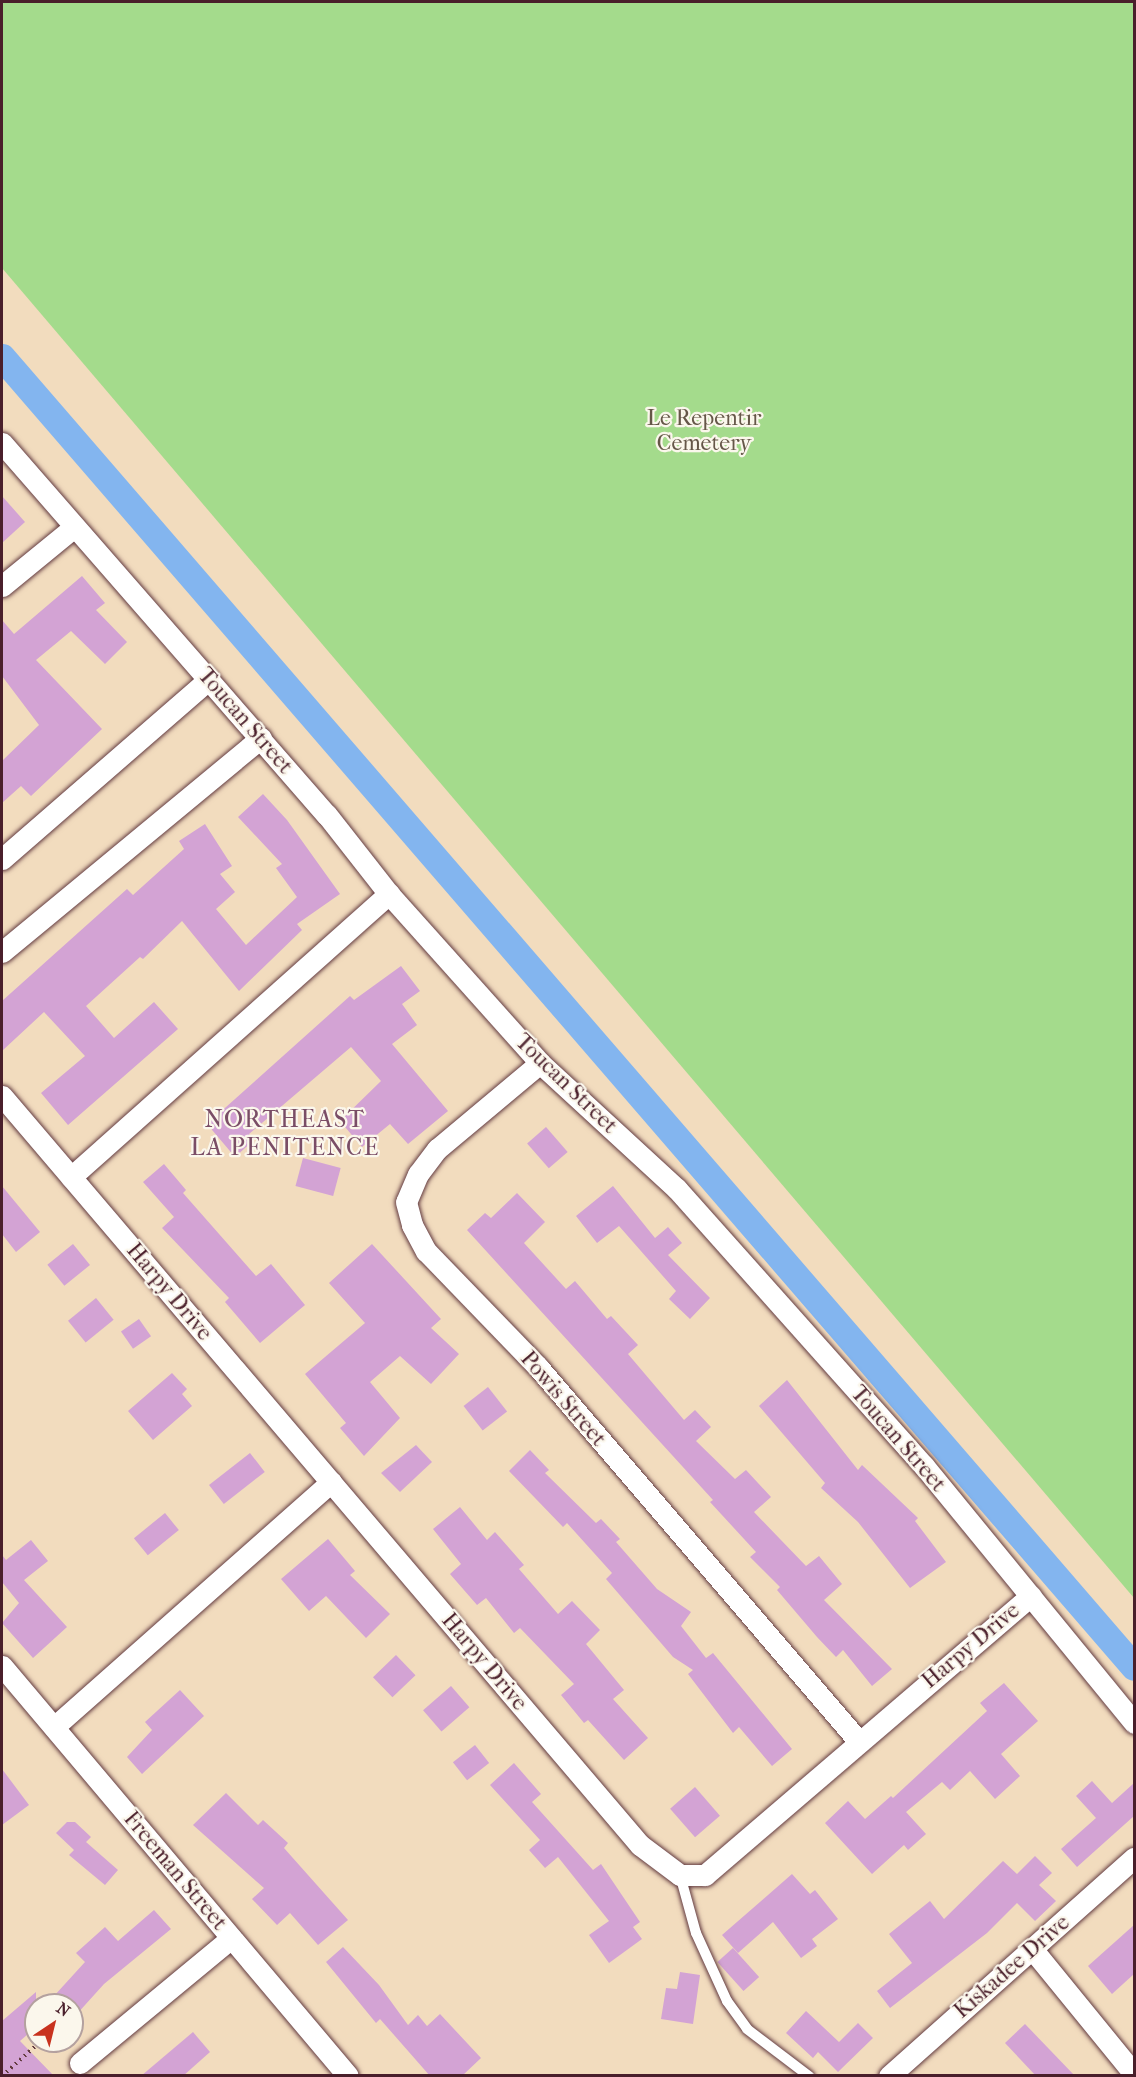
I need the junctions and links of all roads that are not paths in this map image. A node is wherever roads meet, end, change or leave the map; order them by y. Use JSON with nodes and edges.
{"nodes":[{"id":1,"x":2,"y":443,"type":"edge"},
{"id":2,"x":74,"y":527,"type":"junction"},
{"id":3,"x":2,"y":586,"type":"edge"},
{"id":4,"x":209,"y":679,"type":"junction"},
{"id":5,"x":261,"y":738,"type":"junction"},
{"id":6,"x":2,"y":859,"type":"edge"},
{"id":7,"x":389,"y":894,"type":"junction"},
{"id":8,"x":2,"y":952,"type":"edge"},
{"id":9,"x":540,"y":1063,"type":"junction"},
{"id":10,"x":2,"y":1096,"type":"edge"},
{"id":11,"x":71,"y":1177,"type":"junction"},
{"id":12,"x":331,"y":1482,"type":"junction"},
{"id":13,"x":1030,"y":1596,"type":"junction"},
{"id":14,"x":2,"y":1666,"type":"edge"},
{"id":15,"x":1134,"y":1723,"type":"edge"},
{"id":16,"x":54,"y":1727,"type":"junction"},
{"id":17,"x":858,"y":1741,"type":"junction"},
{"id":18,"x":1134,"y":1858,"type":"edge"},
{"id":19,"x":680,"y":1875,"type":"junction"},
{"id":20,"x":231,"y":1938,"type":"junction"},
{"id":21,"x":1033,"y":1950,"type":"junction"},
{"id":22,"x":80,"y":2062,"type":"road end"},
{"id":23,"x":1134,"y":2074,"type":"edge"},
{"id":24,"x":348,"y":2076,"type":"edge"},
{"id":25,"x":809,"y":2076,"type":"edge"},
{"id":26,"x":889,"y":2076,"type":"edge"}],
"edges":[{"from":1,"to":2,"type":"street","name":"Toucan Street"},
{"from":2,"to":3,"type":"street"},
{"from":2,"to":4,"type":"street","name":"Toucan Street"},
{"from":4,"to":5,"type":"street","name":"Toucan Street"},
{"from":4,"to":6,"type":"street"},
{"from":5,"to":7,"type":"street","name":"Toucan Street"},
{"from":5,"to":8,"type":"street"},
{"from":7,"to":9,"type":"street","name":"Toucan Street"},
{"from":7,"to":11,"type":"street"},
{"from":9,"to":13,"type":"street","name":"Toucan Street"},
{"from":9,"to":17,"type":"street","name":"Powis Street"},
{"from":10,"to":11,"type":"street","name":"Harpy Drive"},
{"from":11,"to":12,"type":"street","name":"Harpy Drive"},
{"from":12,"to":16,"type":"street"},
{"from":12,"to":19,"type":"street","name":"Harpy Drive"},
{"from":13,"to":15,"type":"street","name":"Toucan Street"},
{"from":13,"to":17,"type":"street","name":"Harpy Drive"},
{"from":14,"to":16,"type":"street","name":"Freeman Street"},
{"from":16,"to":20,"type":"street","name":"Freeman Street"},
{"from":17,"to":19,"type":"street","name":"Harpy Drive"},
{"from":18,"to":21,"type":"street","name":"Kiskadee Drive"},
{"from":19,"to":25,"type":"lane"},
{"from":20,"to":22,"type":"street"},
{"from":20,"to":24,"type":"street","name":"Freeman Street"},
{"from":21,"to":23,"type":"street"},
{"from":21,"to":26,"type":"street","name":"Kiskadee Drive"}]}
